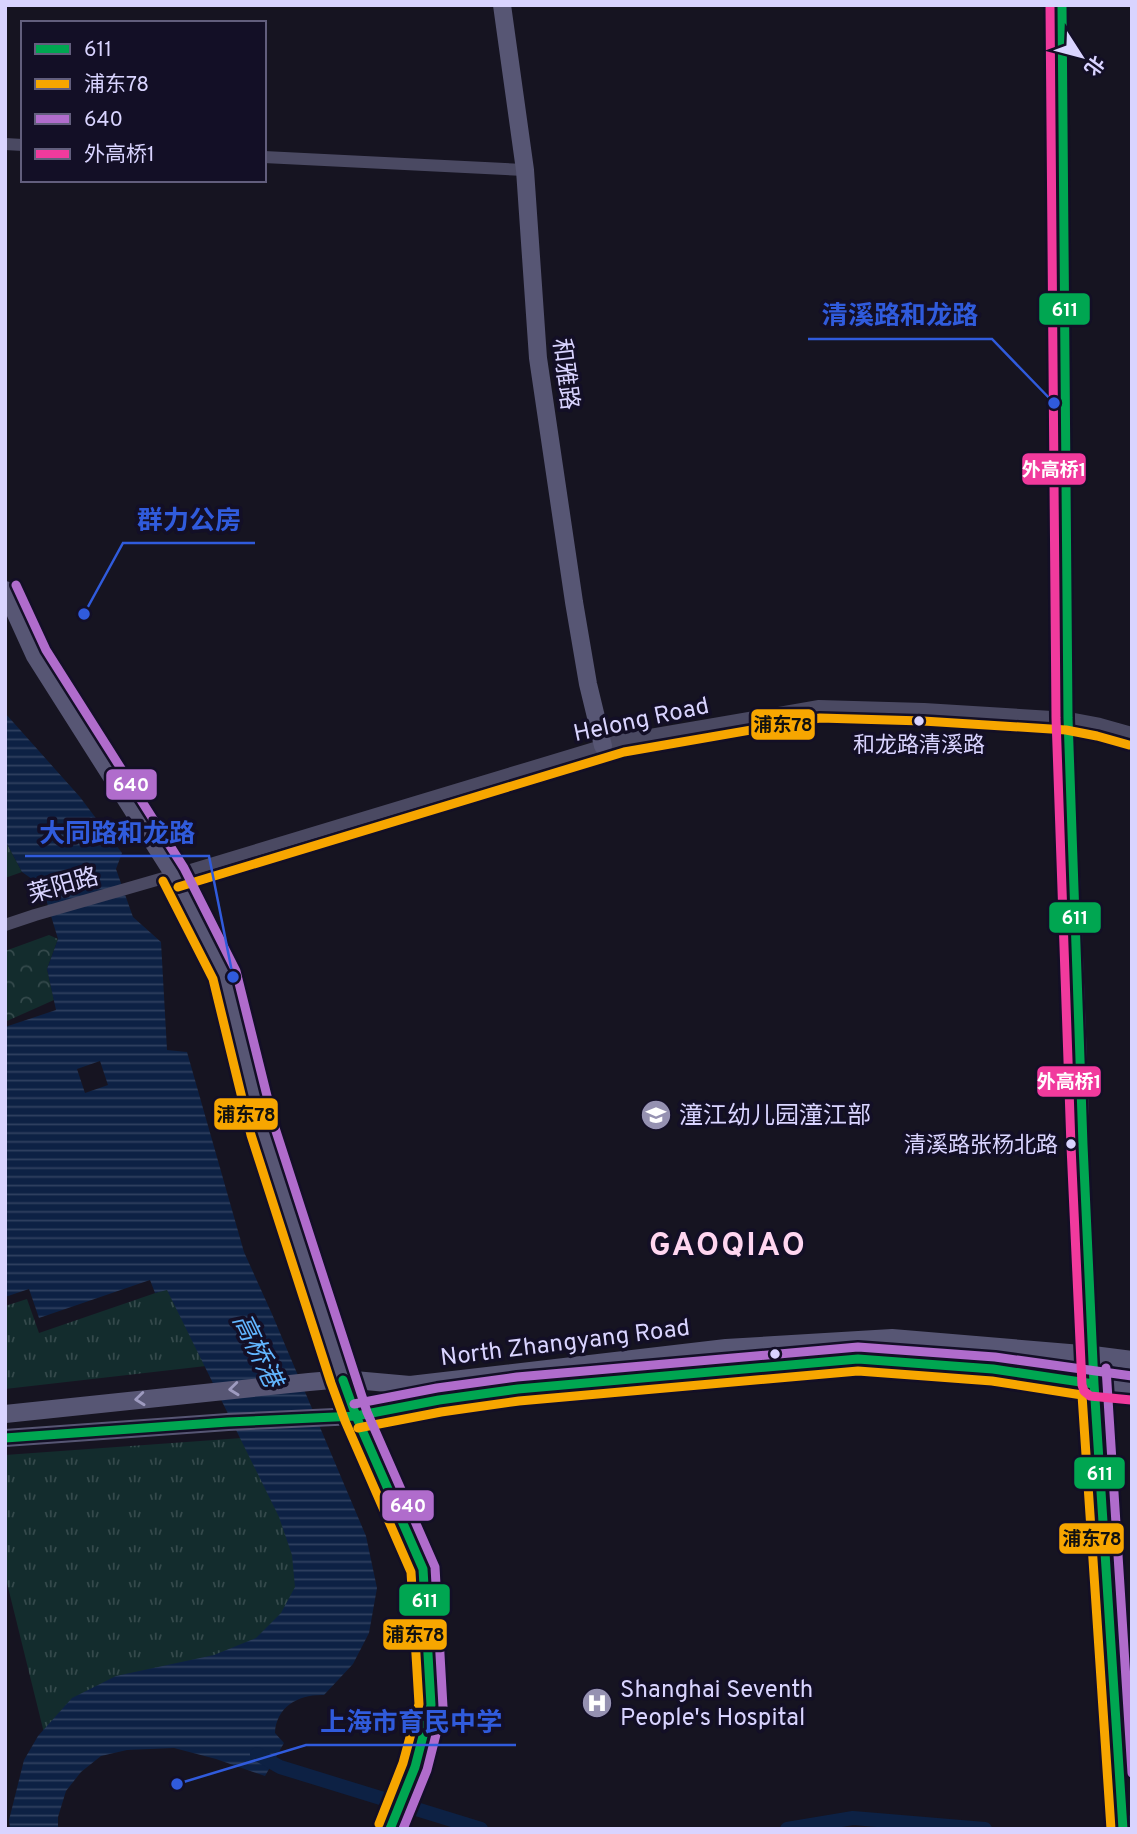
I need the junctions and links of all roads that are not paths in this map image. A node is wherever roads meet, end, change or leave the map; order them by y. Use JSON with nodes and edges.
{"nodes":[{"id":1,"x":502,"y":5,"type":"edge"},
{"id":2,"x":1062,"y":5,"type":"edge"},
{"id":3,"x":266,"y":157,"type":"edge"},
{"id":4,"x":525,"y":170,"type":"junction"},
{"id":5,"x":5,"y":590,"type":"edge"},
{"id":6,"x":1068,"y":718,"type":"junction"},
{"id":7,"x":1132,"y":733,"type":"edge"},
{"id":8,"x":603,"y":746,"type":"junction"},
{"id":9,"x":174,"y":875,"type":"junction"},
{"id":10,"x":5,"y":925,"type":"edge"},
{"id":11,"x":1093,"y":1355,"type":"junction"},
{"id":12,"x":1132,"y":1360,"type":"edge"},
{"id":13,"x":343,"y":1380,"type":"junction"},
{"id":14,"x":1094,"y":1384,"type":"junction"},
{"id":15,"x":1132,"y":1388,"type":"edge"},
{"id":16,"x":5,"y":1414,"type":"edge"},
{"id":17,"x":356,"y":1416,"type":"junction"},
{"id":18,"x":5,"y":1438,"type":"edge"},
{"id":19,"x":390,"y":1829,"type":"edge"},
{"id":20,"x":1123,"y":1829,"type":"edge"}],
"edges":[{"from":1,"to":4,"type":"main road","name":"和雅路"},
{"from":2,"to":6,"type":"street"},
{"from":3,"to":4,"type":"street"},
{"from":4,"to":8,"type":"main road","name":"和雅路"},
{"from":5,"to":9,"type":"main road"},
{"from":6,"to":7,"type":"street","name":"Helong Road"},
{"from":6,"to":8,"type":"street","name":"Helong Road"},
{"from":6,"to":11,"type":"street"},
{"from":8,"to":9,"type":"street","name":"Helong Road"},
{"from":9,"to":10,"type":"street","name":"莱阳路"},
{"from":9,"to":13,"type":"main road"},
{"from":11,"to":12,"type":"main road","name":"North Zhangyang Road"},
{"from":11,"to":13,"type":"main road","name":"North Zhangyang Road"},
{"from":11,"to":14,"type":"street"},
{"from":13,"to":16,"type":"main road","name":"North Zhangyang Road","one_way":true},
{"from":13,"to":17,"type":"main road"},
{"from":14,"to":15,"type":"main road","name":"North Zhangyang Road"},
{"from":14,"to":17,"type":"main road","name":"North Zhangyang Road"},
{"from":14,"to":20,"type":"street"},
{"from":17,"to":18,"type":"main road","name":"North Zhangyang Road"},
{"from":17,"to":19,"type":"main road"}]}
